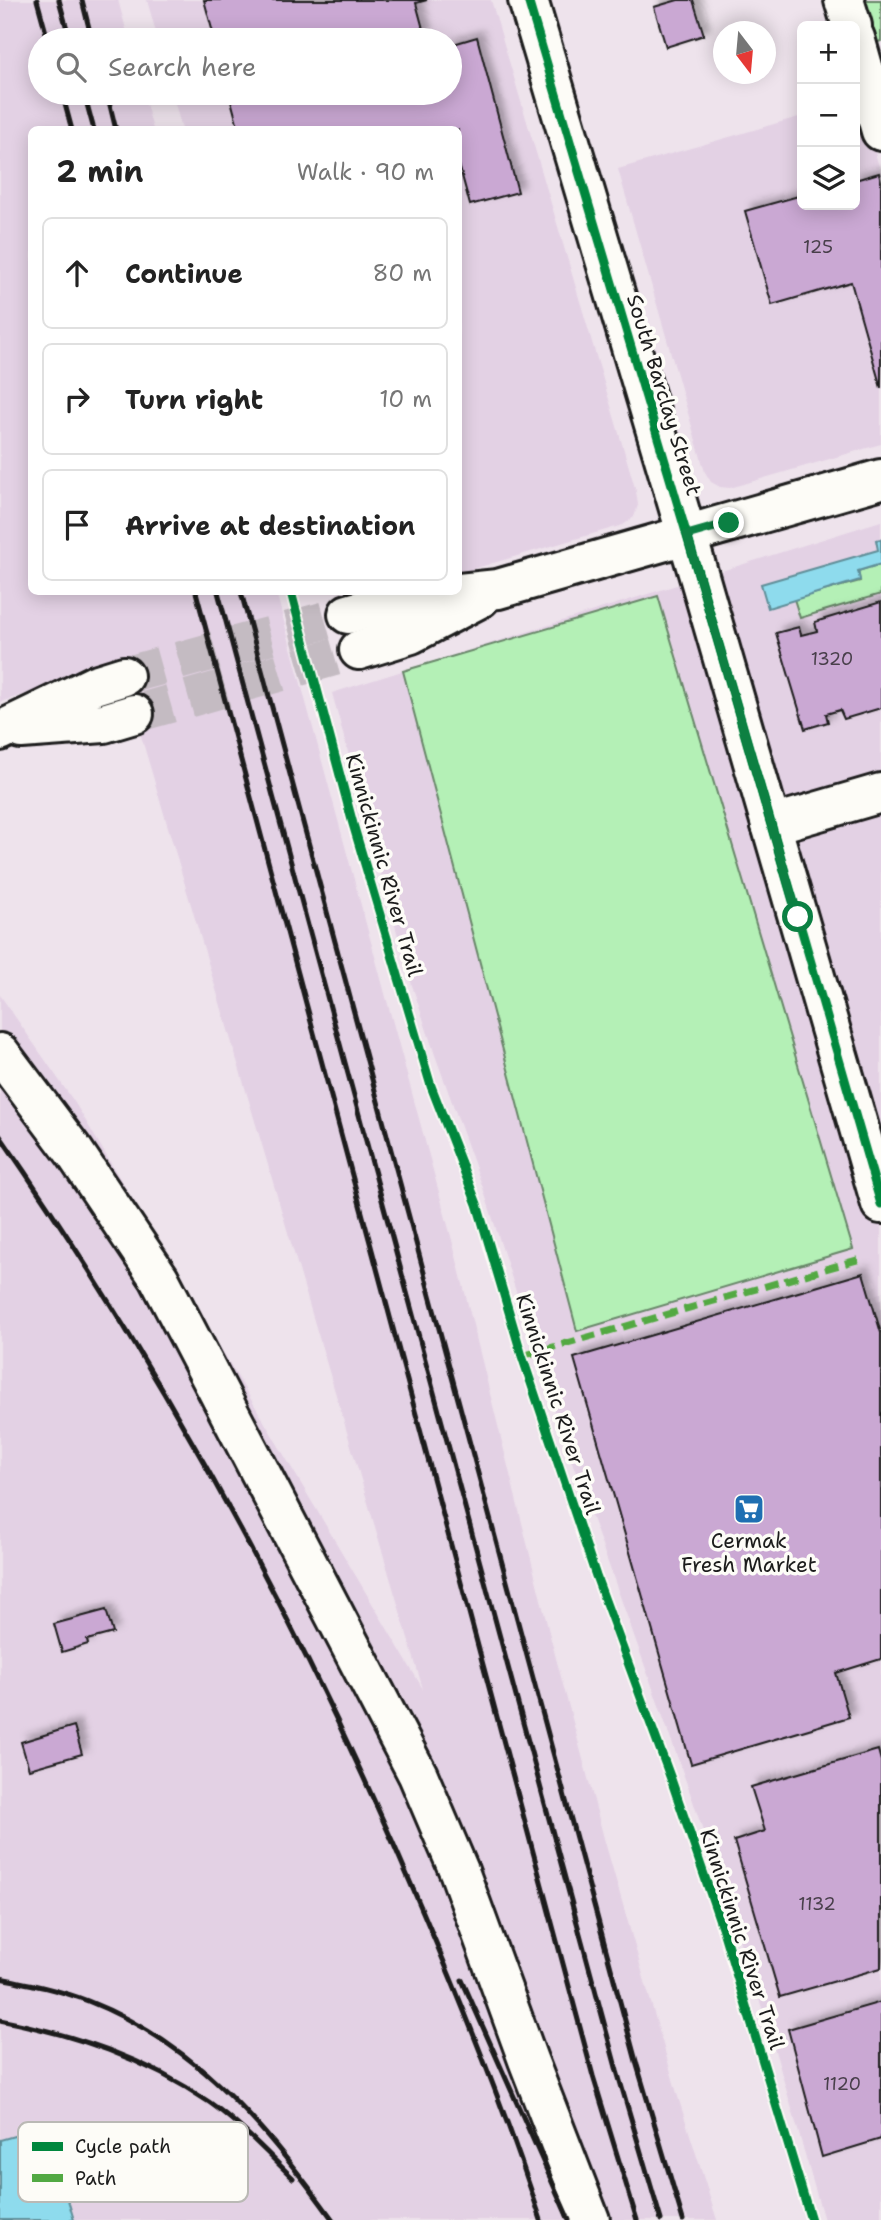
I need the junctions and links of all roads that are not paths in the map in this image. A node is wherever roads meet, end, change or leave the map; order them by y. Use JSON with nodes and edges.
{"nodes":[{"id":1,"x":528,"y":0,"type":"edge"},
{"id":2,"x":844,"y":0,"type":"edge"},
{"id":3,"x":850,"y":21,"type":"edge"},
{"id":4,"x":860,"y":56,"type":"edge"},
{"id":5,"x":881,"y":131,"type":"edge"},
{"id":6,"x":881,"y":479,"type":"edge"},
{"id":7,"x":687,"y":535,"type":"junction"},
{"id":8,"x":498,"y":589,"type":"junction"},
{"id":9,"x":462,"y":593,"type":"edge"},
{"id":10,"x":440,"y":595,"type":"edge"},
{"id":11,"x":348,"y":614,"type":"tunnel mouth"},
{"id":12,"x":359,"y":650,"type":"tunnel mouth"},
{"id":13,"x":124,"y":676,"type":"tunnel mouth"},
{"id":14,"x":134,"y":714,"type":"tunnel mouth"},
{"id":15,"x":1,"y":731,"type":"edge"},
{"id":16,"x":881,"y":793,"type":"edge"},
{"id":17,"x":771,"y":825,"type":"junction"},
{"id":18,"x":0,"y":1052,"type":"edge"},
{"id":19,"x":881,"y":1204,"type":"edge"},
{"id":20,"x":590,"y":2220,"type":"edge"}],
"edges":[{"from":1,"to":7,"type":"street","name":"South Barclay Street"},
{"from":2,"to":3,"type":"street"},
{"from":4,"to":5,"type":"street"},
{"from":6,"to":7,"type":"street"},
{"from":7,"to":8,"type":"street"},
{"from":7,"to":17,"type":"street","name":"South Barclay Street"},
{"from":8,"to":9,"type":"street"},
{"from":8,"to":12,"type":"street"},
{"from":10,"to":11,"type":"street"},
{"from":13,"to":15,"type":"street"},
{"from":14,"to":15,"type":"street"},
{"from":16,"to":17,"type":"street"},
{"from":17,"to":19,"type":"street","name":"South Barclay Street"},
{"from":18,"to":20,"type":"street"}]}
